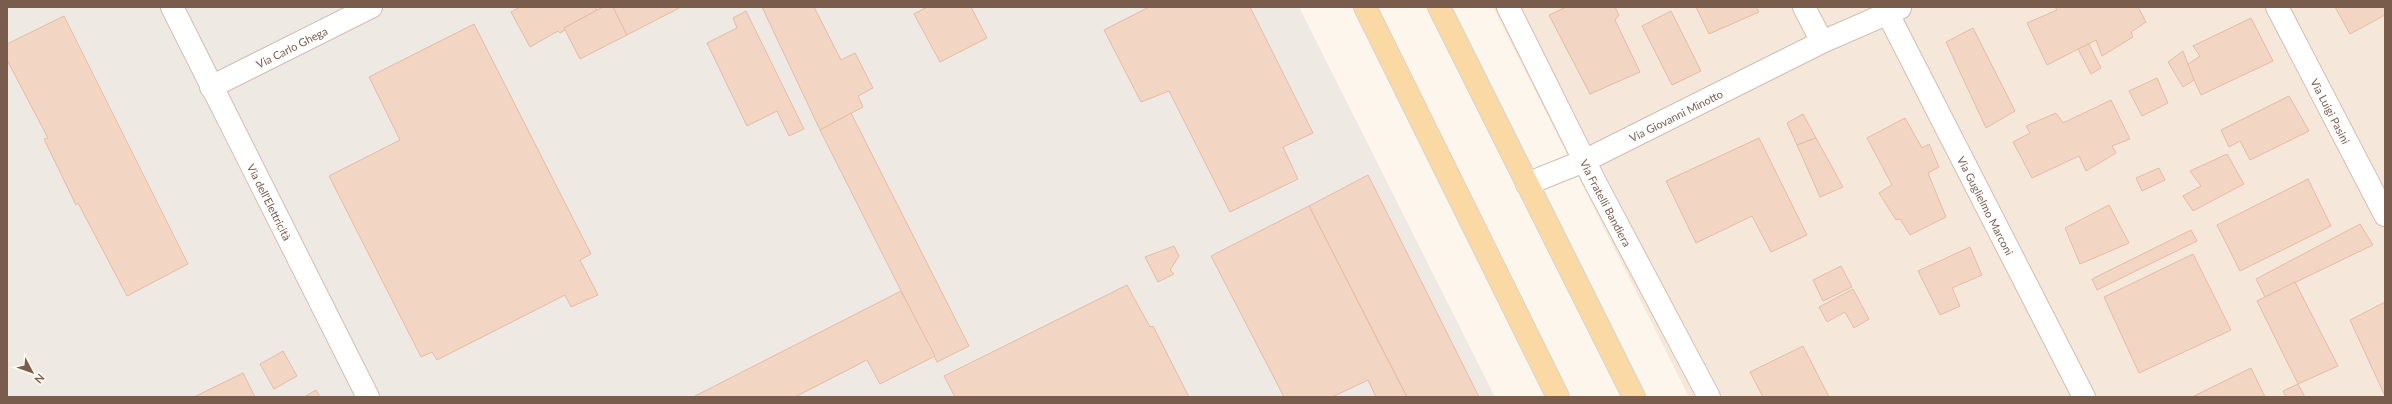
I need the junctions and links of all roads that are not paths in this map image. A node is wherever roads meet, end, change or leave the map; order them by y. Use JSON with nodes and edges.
{"nodes":[{"id":1,"x":172,"y":7,"type":"edge"},
{"id":2,"x":371,"y":7,"type":"edge"},
{"id":3,"x":1365,"y":7,"type":"edge"},
{"id":4,"x":1439,"y":7,"type":"edge"},
{"id":5,"x":1508,"y":7,"type":"edge"},
{"id":6,"x":1804,"y":7,"type":"edge"},
{"id":7,"x":2277,"y":7,"type":"edge"},
{"id":8,"x":1895,"y":10,"type":"edge"},
{"id":9,"x":1822,"y":42,"type":"junction"},
{"id":10,"x":211,"y":87,"type":"junction"},
{"id":11,"x":1584,"y":161,"type":"junction"},
{"id":12,"x":1527,"y":184,"type":"junction"},
{"id":13,"x":2385,"y":215,"type":"edge"},
{"id":14,"x":368,"y":397,"type":"edge"},
{"id":15,"x":1558,"y":397,"type":"edge"},
{"id":16,"x":1634,"y":397,"type":"edge"},
{"id":17,"x":1709,"y":397,"type":"edge"},
{"id":18,"x":2084,"y":397,"type":"edge"}],
"edges":[{"from":1,"to":10,"type":"street","name":"Via dell'Elettricità"},
{"from":2,"to":10,"type":"street","name":"Via Carlo Ghega"},
{"from":3,"to":15,"type":"main road"},
{"from":4,"to":12,"type":"main road"},
{"from":5,"to":11,"type":"street","name":"Via Fratelli Bandiera"},
{"from":6,"to":9,"type":"street"},
{"from":7,"to":13,"type":"street","name":"Via Luigi Pasini"},
{"from":8,"to":9,"type":"street","name":"Via Giovanni Minotto"},
{"from":8,"to":18,"type":"street","name":"Via Guglielmo Marconi"},
{"from":9,"to":11,"type":"street","name":"Via Giovanni Minotto"},
{"from":10,"to":14,"type":"street","name":"Via dell'Elettricità"},
{"from":11,"to":12,"type":"street","name":"Via Giovanni Minotto"},
{"from":11,"to":17,"type":"street","name":"Via Fratelli Bandiera"},
{"from":12,"to":16,"type":"main road"}]}
